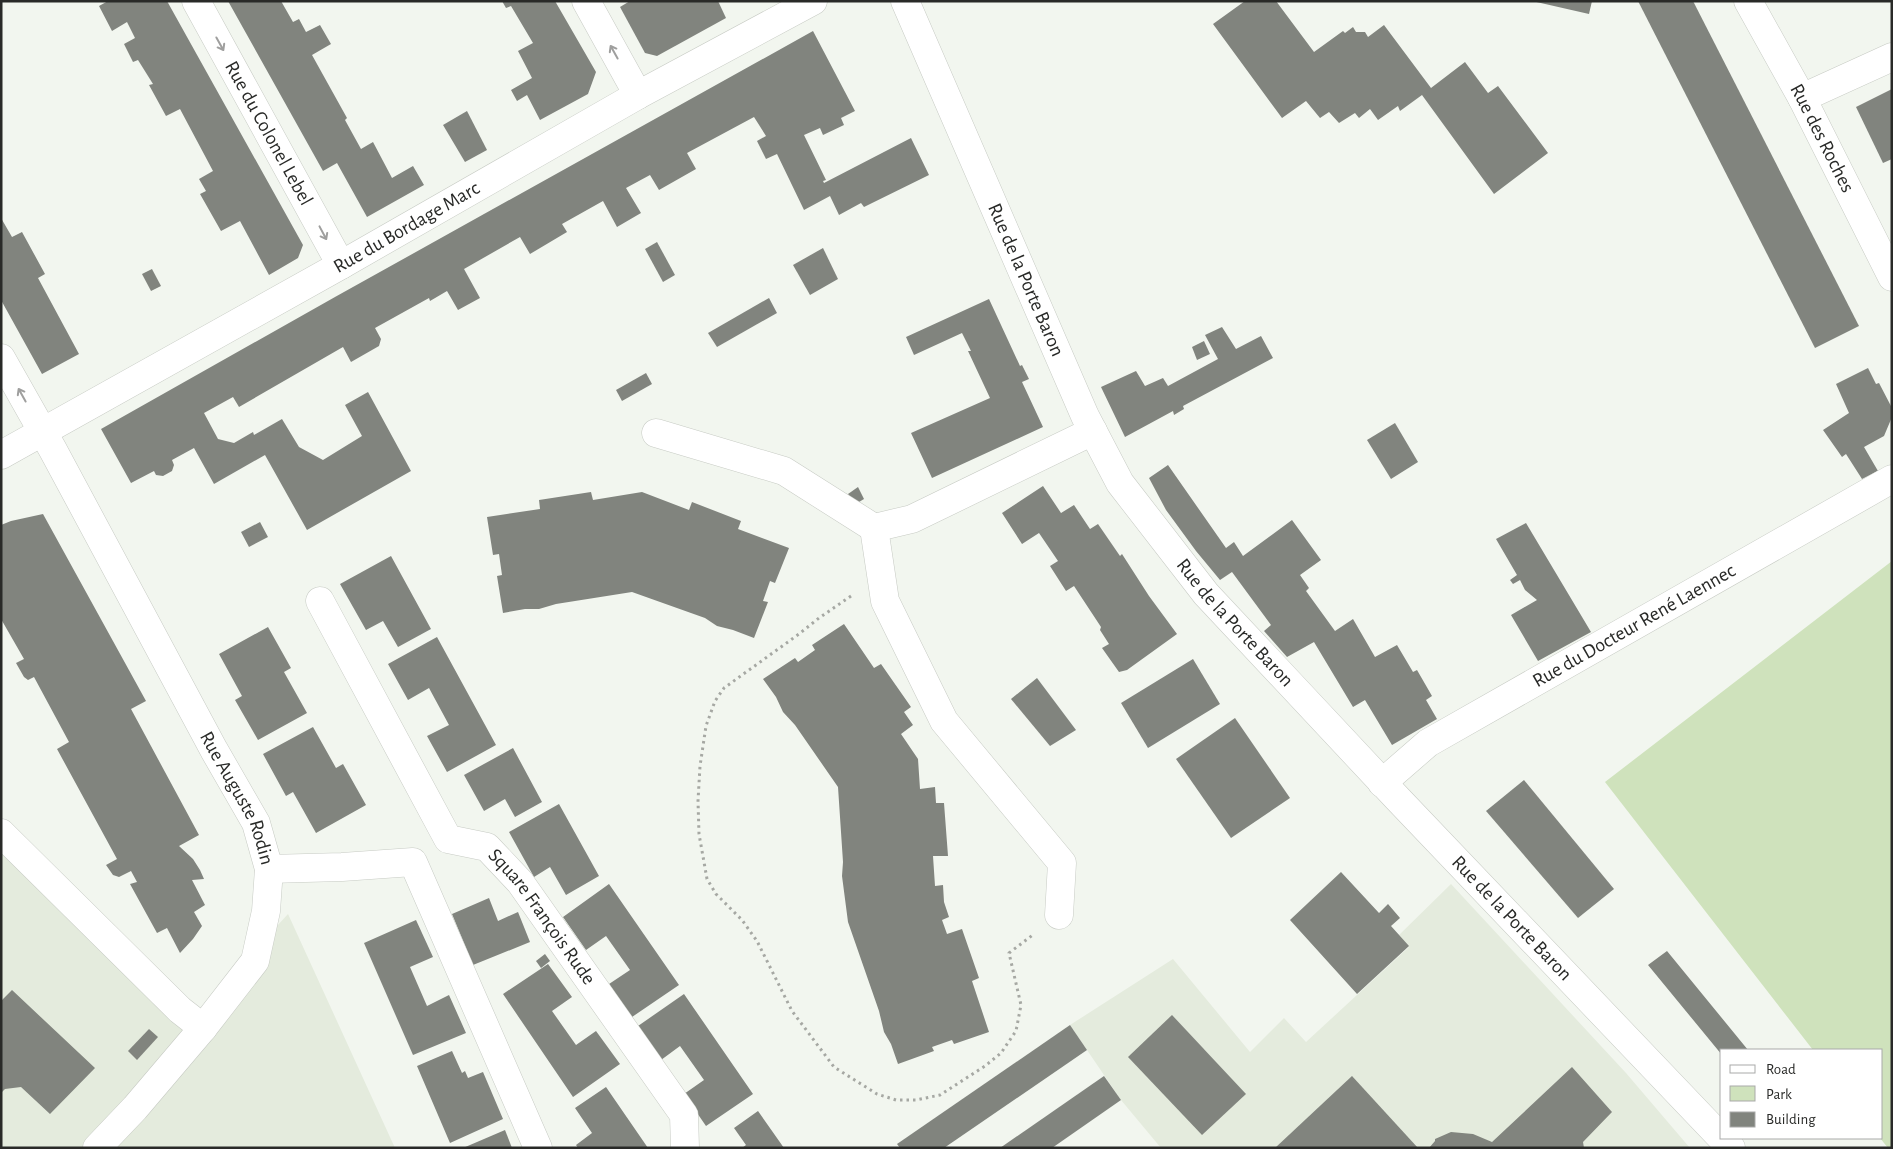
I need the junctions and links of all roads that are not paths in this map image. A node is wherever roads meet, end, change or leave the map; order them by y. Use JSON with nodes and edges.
{"nodes":[{"id":1,"x":196,"y":1,"type":"edge"},
{"id":2,"x":586,"y":1,"type":"edge"},
{"id":3,"x":814,"y":1,"type":"edge"},
{"id":4,"x":905,"y":1,"type":"edge"},
{"id":5,"x":1748,"y":1,"type":"edge"},
{"id":6,"x":1892,"y":57,"type":"edge"},
{"id":7,"x":638,"y":95,"type":"junction"},
{"id":8,"x":1802,"y":98,"type":"junction"},
{"id":9,"x":341,"y":265,"type":"junction"},
{"id":10,"x":1892,"y":277,"type":"edge"},
{"id":11,"x":1,"y":358,"type":"edge"},
{"id":12,"x":1093,"y":431,"type":"junction"},
{"id":13,"x":43,"y":432,"type":"junction"},
{"id":14,"x":656,"y":433,"type":"dead end"},
{"id":15,"x":1,"y":455,"type":"edge"},
{"id":16,"x":1892,"y":479,"type":"edge"},
{"id":17,"x":874,"y":528,"type":"junction"},
{"id":18,"x":320,"y":601,"type":"dead end"},
{"id":19,"x":1382,"y":783,"type":"junction"},
{"id":20,"x":1,"y":833,"type":"edge"},
{"id":21,"x":448,"y":839,"type":"junction"},
{"id":22,"x":413,"y":862,"type":"junction"},
{"id":23,"x":269,"y":869,"type":"junction"},
{"id":24,"x":1059,"y":915,"type":"road end"},
{"id":25,"x":203,"y":1028,"type":"junction"},
{"id":26,"x":1720,"y":1136,"type":"edge"},
{"id":27,"x":97,"y":1148,"type":"edge"},
{"id":28,"x":538,"y":1148,"type":"edge"},
{"id":29,"x":685,"y":1148,"type":"edge"}],
"edges":[{"from":1,"to":9,"type":"street","name":"Rue du Colonel Lebel","one_way":true},
{"from":7,"to":2,"type":"street","one_way":true},
{"from":3,"to":7,"type":"street","name":"Rue du Bordage Marc"},
{"from":4,"to":12,"type":"street","name":"Rue de la Porte Baron"},
{"from":5,"to":8,"type":"street","name":"Rue des Roches"},
{"from":6,"to":8,"type":"street"},
{"from":7,"to":9,"type":"street","name":"Rue du Bordage Marc"},
{"from":8,"to":10,"type":"street","name":"Rue des Roches"},
{"from":9,"to":13,"type":"street","name":"Rue du Bordage Marc"},
{"from":13,"to":11,"type":"street","name":"Rue Auguste Rodin","one_way":true},
{"from":12,"to":17,"type":"street"},
{"from":12,"to":19,"type":"street","name":"Rue de la Porte Baron"},
{"from":13,"to":15,"type":"street","name":"Rue du Bordage Marc"},
{"from":13,"to":23,"type":"street","name":"Rue Auguste Rodin"},
{"from":14,"to":17,"type":"street"},
{"from":16,"to":19,"type":"street","name":"Rue du Docteur René Laennec"},
{"from":17,"to":24,"type":"street"},
{"from":18,"to":21,"type":"street"},
{"from":19,"to":26,"type":"street","name":"Rue de la Porte Baron"},
{"from":20,"to":25,"type":"street"},
{"from":21,"to":22,"type":"street"},
{"from":21,"to":29,"type":"street","name":"Square François Rude"},
{"from":22,"to":23,"type":"street"},
{"from":22,"to":28,"type":"street"},
{"from":23,"to":25,"type":"street","name":"Rue Auguste Rodin"},
{"from":25,"to":27,"type":"street","name":"Rue Auguste Rodin"}]}
